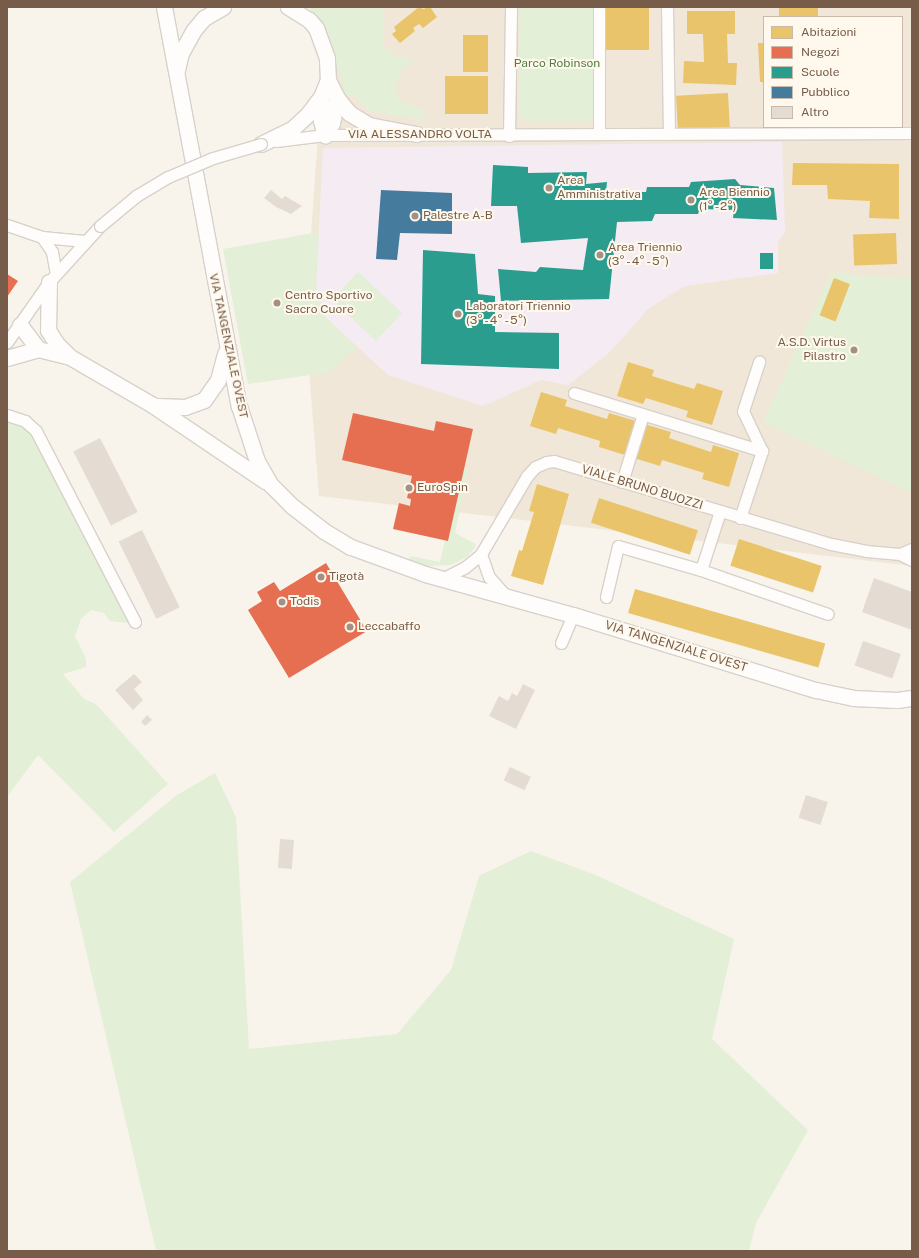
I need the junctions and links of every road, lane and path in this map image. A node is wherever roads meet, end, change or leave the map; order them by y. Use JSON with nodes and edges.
{"nodes":[{"id":1,"x":164,"y":7,"type":"edge"},
{"id":2,"x":223,"y":7,"type":"edge"},
{"id":3,"x":288,"y":7,"type":"edge"},
{"id":4,"x":510,"y":7,"type":"edge"},
{"id":5,"x":599,"y":7,"type":"edge"},
{"id":6,"x":668,"y":7,"type":"edge"},
{"id":7,"x":177,"y":73,"type":"junction"},
{"id":8,"x":328,"y":80,"type":"junction"},
{"id":9,"x":321,"y":97,"type":"junction"},
{"id":10,"x":337,"y":98,"type":"junction"},
{"id":11,"x":912,"y":133,"type":"edge"},
{"id":12,"x":416,"y":134,"type":"junction"},
{"id":13,"x":599,"y":134,"type":"junction"},
{"id":14,"x":669,"y":134,"type":"junction"},
{"id":15,"x":326,"y":135,"type":"junction"},
{"id":16,"x":509,"y":136,"type":"junction"},
{"id":17,"x":261,"y":144,"type":"junction"},
{"id":18,"x":7,"y":225,"type":"edge"},
{"id":19,"x":42,"y":237,"type":"junction"},
{"id":20,"x":84,"y":242,"type":"junction"},
{"id":21,"x":52,"y":252,"type":"junction"},
{"id":22,"x":72,"y":256,"type":"junction"},
{"id":23,"x":52,"y":278,"type":"junction"},
{"id":24,"x":20,"y":325,"type":"junction"},
{"id":25,"x":48,"y":330,"type":"junction"},
{"id":26,"x":7,"y":342,"type":"edge"},
{"id":27,"x":226,"y":348,"type":"junction"},
{"id":28,"x":38,"y":349,"type":"junction"},
{"id":29,"x":70,"y":357,"type":"junction"},
{"id":30,"x":7,"y":358,"type":"edge"},
{"id":31,"x":759,"y":362,"type":"dead end"},
{"id":32,"x":574,"y":393,"type":"dead end"},
{"id":33,"x":151,"y":404,"type":"junction"},
{"id":34,"x":643,"y":414,"type":"junction"},
{"id":35,"x":7,"y":415,"type":"edge"},
{"id":36,"x":762,"y":451,"type":"junction"},
{"id":37,"x":622,"y":482,"type":"junction"},
{"id":38,"x":271,"y":485,"type":"junction"},
{"id":39,"x":720,"y":511,"type":"junction"},
{"id":40,"x":740,"y":518,"type":"junction"},
{"id":41,"x":912,"y":549,"type":"edge"},
{"id":42,"x":481,"y":554,"type":"junction"},
{"id":43,"x":900,"y":554,"type":"junction"},
{"id":44,"x":912,"y":560,"type":"edge"},
{"id":45,"x":701,"y":570,"type":"junction"},
{"id":46,"x":442,"y":579,"type":"junction"},
{"id":47,"x":508,"y":597,"type":"junction"},
{"id":48,"x":606,"y":597,"type":"dead end"},
{"id":49,"x":828,"y":614,"type":"dead end"},
{"id":50,"x":573,"y":616,"type":"junction"},
{"id":51,"x":136,"y":622,"type":"dead end"},
{"id":52,"x":561,"y":643,"type":"dead end"},
{"id":53,"x":912,"y":698,"type":"edge"}],
"edges":[{"from":1,"to":7,"type":"main road","name":"VIA TANGENZIALE OVEST"},
{"from":2,"to":7,"type":"main road"},
{"from":3,"to":8,"type":"main road"},
{"from":4,"to":16,"type":"street"},
{"from":5,"to":13,"type":"street"},
{"from":6,"to":14,"type":"street"},
{"from":7,"to":27,"type":"main road","name":"VIA TANGENZIALE OVEST"},
{"from":8,"to":9,"type":"main road"},
{"from":8,"to":10,"type":"main road"},
{"from":9,"to":15,"type":"main road"},
{"from":9,"to":17,"type":"main road"},
{"from":10,"to":12,"type":"main road"},
{"from":10,"to":15,"type":"main road"},
{"from":11,"to":14,"type":"street","name":"VIA ALESSANDRO VOLTA"},
{"from":12,"to":15,"type":"street","name":"VIA ALESSANDRO VOLTA"},
{"from":12,"to":16,"type":"street","name":"VIA ALESSANDRO VOLTA"},
{"from":13,"to":14,"type":"street","name":"VIA ALESSANDRO VOLTA"},
{"from":13,"to":16,"type":"street","name":"VIA ALESSANDRO VOLTA"},
{"from":15,"to":17,"type":"street","name":"VIA ALESSANDRO VOLTA"},
{"from":17,"to":20,"type":"street","name":"VIA ALESSANDRO VOLTA","bridge":true},
{"from":18,"to":19,"type":"street"},
{"from":19,"to":20,"type":"street"},
{"from":19,"to":21,"type":"street"},
{"from":20,"to":22,"type":"street","name":"VIA ALESSANDRO VOLTA"},
{"from":21,"to":22,"type":"street"},
{"from":21,"to":23,"type":"street"},
{"from":22,"to":23,"type":"street","name":"VIA ALESSANDRO VOLTA"},
{"from":23,"to":24,"type":"street","name":"VIA ALESSANDRO VOLTA"},
{"from":23,"to":25,"type":"main road"},
{"from":24,"to":25,"type":"main road"},
{"from":24,"to":26,"type":"street","name":"VIA ALESSANDRO VOLTA"},
{"from":24,"to":28,"type":"main road"},
{"from":25,"to":29,"type":"main road"},
{"from":27,"to":33,"type":"main road"},
{"from":27,"to":38,"type":"main road","name":"VIA TANGENZIALE OVEST"},
{"from":28,"to":29,"type":"main road"},
{"from":28,"to":30,"type":"main road"},
{"from":29,"to":33,"type":"main road"},
{"from":31,"to":36,"type":"street"},
{"from":32,"to":34,"type":"street"},
{"from":33,"to":38,"type":"main road"},
{"from":34,"to":36,"type":"street"},
{"from":34,"to":37,"type":"street"},
{"from":35,"to":51,"type":"street"},
{"from":36,"to":40,"type":"street"},
{"from":37,"to":39,"type":"street","name":"VIALE BRUNO BUOZZI"},
{"from":37,"to":42,"type":"street","name":"VIALE BRUNO BUOZZI"},
{"from":38,"to":46,"type":"main road","name":"VIA TANGENZIALE OVEST"},
{"from":39,"to":40,"type":"street","name":"VIALE BRUNO BUOZZI"},
{"from":39,"to":45,"type":"street"},
{"from":40,"to":43,"type":"street","name":"VIALE BRUNO BUOZZI"},
{"from":41,"to":43,"type":"street","name":"VIALE BRUNO BUOZZI"},
{"from":42,"to":46,"type":"street"},
{"from":42,"to":47,"type":"street"},
{"from":43,"to":44,"type":"street","name":"VIALE BRUNO BUOZZI"},
{"from":45,"to":48,"type":"street"},
{"from":45,"to":49,"type":"street"},
{"from":46,"to":47,"type":"main road","name":"VIA TANGENZIALE OVEST"},
{"from":47,"to":50,"type":"main road","name":"VIA TANGENZIALE OVEST"},
{"from":50,"to":52,"type":"street"},
{"from":50,"to":53,"type":"main road","name":"VIA TANGENZIALE OVEST"}]}
